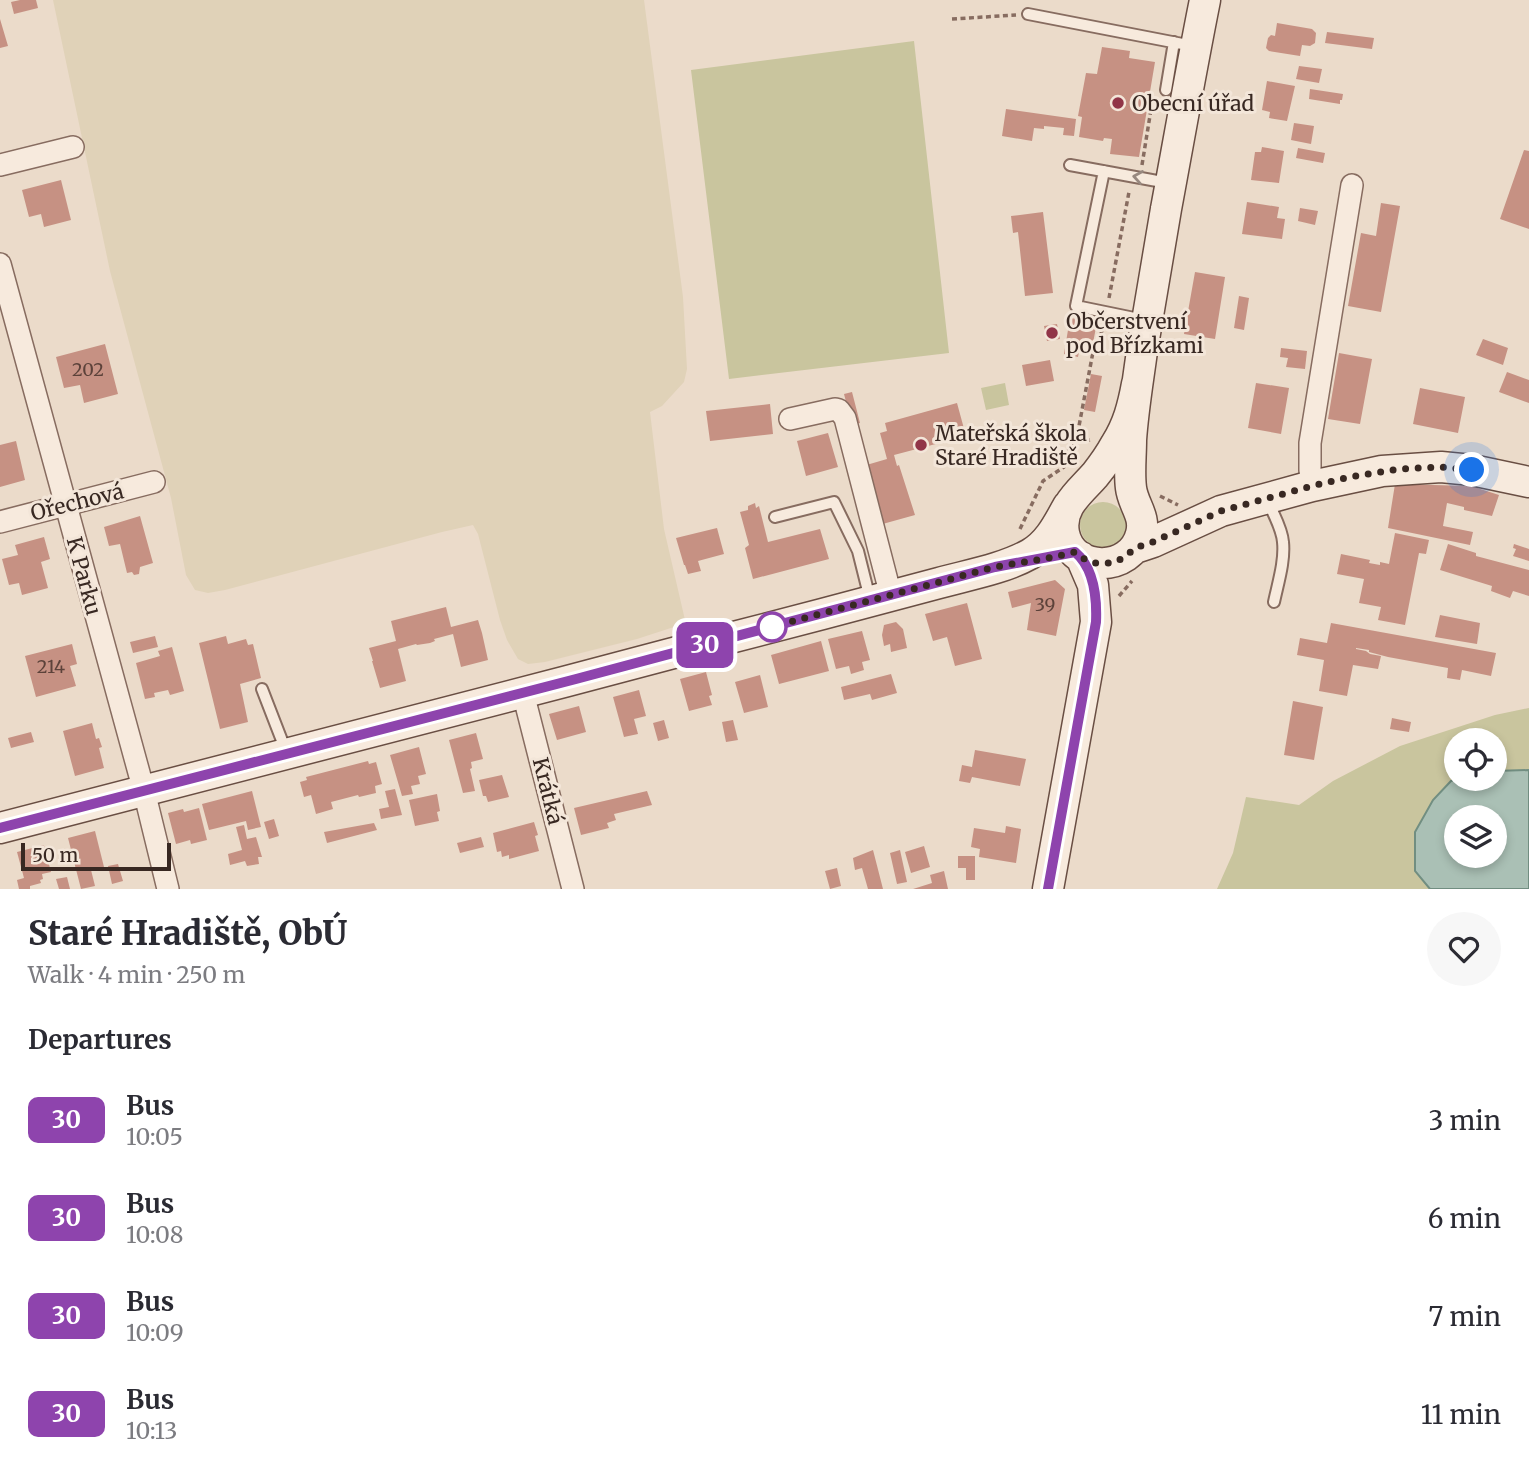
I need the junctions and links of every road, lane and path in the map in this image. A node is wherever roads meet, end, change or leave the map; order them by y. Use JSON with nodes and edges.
{"nodes":[{"id":1,"x":1205,"y":0,"type":"edge"},
{"id":2,"x":1028,"y":14,"type":"joint"},
{"id":3,"x":952,"y":19,"type":"dead end"},
{"id":4,"x":1185,"y":44,"type":"junction"},
{"id":5,"x":1166,"y":90,"type":"dead end"},
{"id":6,"x":1153,"y":98,"type":"dead end"},
{"id":7,"x":73,"y":146,"type":"dead end"},
{"id":8,"x":0,"y":165,"type":"edge"},
{"id":9,"x":1070,"y":165,"type":"dead end"},
{"id":10,"x":1104,"y":171,"type":"junction"},
{"id":11,"x":1132,"y":176,"type":"junction"},
{"id":12,"x":1171,"y":183,"type":"junction"},
{"id":13,"x":1352,"y":185,"type":"dead end"},
{"id":14,"x":0,"y":264,"type":"edge"},
{"id":15,"x":1106,"y":312,"type":"junction"},
{"id":16,"x":1147,"y":321,"type":"junction"},
{"id":17,"x":1137,"y":384,"type":"junction"},
{"id":18,"x":790,"y":419,"type":"dead end"},
{"id":19,"x":1076,"y":442,"type":"dead end"},
{"id":20,"x":154,"y":482,"type":"dead end"},
{"id":21,"x":1529,"y":482,"type":"edge"},
{"id":22,"x":1312,"y":486,"type":"junction"},
{"id":23,"x":1267,"y":498,"type":"junction"},
{"id":24,"x":1143,"y":501,"type":"junction"},
{"id":25,"x":1071,"y":502,"type":"junction"},
{"id":26,"x":64,"y":504,"type":"junction"},
{"id":27,"x":1180,"y":506,"type":"dead end"},
{"id":28,"x":1221,"y":511,"type":"junction"},
{"id":29,"x":775,"y":517,"type":"dead end"},
{"id":30,"x":0,"y":522,"type":"edge"},
{"id":31,"x":1130,"y":552,"type":"junction"},
{"id":32,"x":1078,"y":555,"type":"junction"},
{"id":33,"x":995,"y":567,"type":"junction"},
{"id":34,"x":881,"y":599,"type":"junction"},
{"id":35,"x":1274,"y":602,"type":"dead end"},
{"id":36,"x":1092,"y":642,"type":"junction"},
{"id":37,"x":262,"y":689,"type":"dead end"},
{"id":38,"x":523,"y":693,"type":"junction"},
{"id":39,"x":287,"y":754,"type":"junction"},
{"id":40,"x":144,"y":791,"type":"junction"},
{"id":41,"x":0,"y":828,"type":"edge"},
{"id":42,"x":168,"y":889,"type":"edge"},
{"id":43,"x":573,"y":889,"type":"edge"},
{"id":44,"x":1048,"y":889,"type":"edge"}],
"edges":[{"from":1,"to":4,"type":"street"},
{"from":2,"to":3,"type":"path"},
{"from":2,"to":4,"type":"lane"},
{"from":4,"to":5,"type":"lane"},
{"from":4,"to":12,"type":"street"},
{"from":6,"to":11,"type":"path"},
{"from":7,"to":8,"type":"street"},
{"from":9,"to":10,"type":"lane"},
{"from":10,"to":11,"type":"lane"},
{"from":10,"to":15,"type":"lane"},
{"from":12,"to":11,"type":"lane","one_way":true},
{"from":11,"to":15,"type":"path"},
{"from":12,"to":16,"type":"street"},
{"from":13,"to":22,"type":"street"},
{"from":14,"to":26,"type":"street","name":"K Parku"},
{"from":15,"to":16,"type":"lane"},
{"from":15,"to":19,"type":"path"},
{"from":16,"to":17,"type":"street"},
{"from":17,"to":24,"type":"street"},
{"from":17,"to":25,"type":"street"},
{"from":18,"to":34,"type":"street"},
{"from":20,"to":26,"type":"street","name":"Ořechová"},
{"from":21,"to":22,"type":"street"},
{"from":22,"to":23,"type":"street"},
{"from":23,"to":28,"type":"street"},
{"from":23,"to":35,"type":"lane"},
{"from":24,"to":25,"type":"street"},
{"from":24,"to":27,"type":"path"},
{"from":24,"to":28,"type":"street"},
{"from":24,"to":31,"type":"street"},
{"from":25,"to":32,"type":"street"},
{"from":25,"to":33,"type":"street"},
{"from":26,"to":30,"type":"street","name":"Ořechová"},
{"from":26,"to":40,"type":"street","name":"K Parku"},
{"from":28,"to":31,"type":"street"},
{"from":29,"to":34,"type":"lane"},
{"from":31,"to":32,"type":"street"},
{"from":31,"to":36,"type":"street"},
{"from":32,"to":33,"type":"street"},
{"from":32,"to":36,"type":"street"},
{"from":33,"to":34,"type":"street"},
{"from":34,"to":38,"type":"street"},
{"from":36,"to":44,"type":"street"},
{"from":37,"to":39,"type":"lane"},
{"from":38,"to":39,"type":"street"},
{"from":38,"to":43,"type":"street","name":"Krátká"},
{"from":39,"to":40,"type":"street"},
{"from":40,"to":41,"type":"street"},
{"from":40,"to":42,"type":"street","name":"K Parku"}]}
